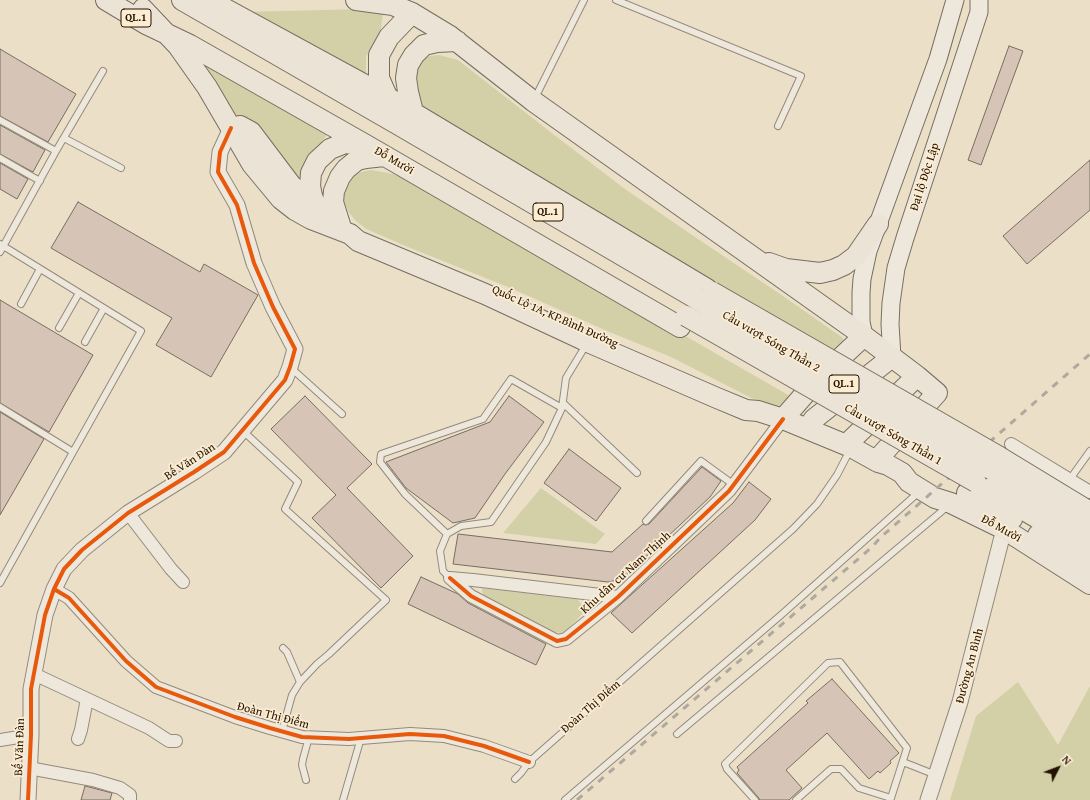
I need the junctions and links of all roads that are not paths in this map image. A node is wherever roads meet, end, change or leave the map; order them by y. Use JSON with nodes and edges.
{"nodes":[{"id":1,"x":106,"y":0,"type":"edge"},
{"id":2,"x":182,"y":0,"type":"edge"},
{"id":3,"x":209,"y":0,"type":"edge"},
{"id":4,"x":356,"y":0,"type":"edge"},
{"id":5,"x":584,"y":0,"type":"edge"},
{"id":6,"x":616,"y":0,"type":"edge"},
{"id":7,"x":955,"y":0,"type":"edge"},
{"id":8,"x":979,"y":0,"type":"edge"},
{"id":9,"x":136,"y":4,"type":"edge"},
{"id":10,"x":411,"y":6,"type":"edge"},
{"id":11,"x":166,"y":34,"type":"junction"},
{"id":12,"x":457,"y":41,"type":"junction"},
{"id":13,"x":103,"y":71,"type":"dead end"},
{"id":14,"x":387,"y":97,"type":"junction"},
{"id":15,"x":533,"y":101,"type":"junction"},
{"id":16,"x":406,"y":118,"type":"junction"},
{"id":17,"x":0,"y":120,"type":"edge"},
{"id":18,"x":778,"y":126,"type":"dead end"},
{"id":19,"x":231,"y":128,"type":"junction"},
{"id":20,"x":64,"y":138,"type":"junction"},
{"id":21,"x":366,"y":145,"type":"junction"},
{"id":22,"x":56,"y":151,"type":"junction"},
{"id":23,"x":393,"y":155,"type":"junction"},
{"id":24,"x":0,"y":158,"type":"edge"},
{"id":25,"x":121,"y":168,"type":"dead end"},
{"id":26,"x":40,"y":181,"type":"junction"},
{"id":27,"x":317,"y":209,"type":"junction"},
{"id":28,"x":878,"y":224,"type":"junction"},
{"id":29,"x":346,"y":232,"type":"junction"},
{"id":30,"x":2,"y":245,"type":"edge"},
{"id":31,"x":0,"y":252,"type":"edge"},
{"id":32,"x":755,"y":259,"type":"junction"},
{"id":33,"x":40,"y":269,"type":"junction"},
{"id":34,"x":79,"y":293,"type":"junction"},
{"id":35,"x":22,"y":304,"type":"dead end"},
{"id":36,"x":104,"y":308,"type":"junction"},
{"id":37,"x":683,"y":322,"type":"joint"},
{"id":38,"x":59,"y":328,"type":"dead end"},
{"id":39,"x":864,"y":336,"type":"junction"},
{"id":40,"x":85,"y":342,"type":"dead end"},
{"id":41,"x":588,"y":342,"type":"junction"},
{"id":42,"x":892,"y":357,"type":"junction"},
{"id":43,"x":290,"y":367,"type":"junction"},
{"id":44,"x":917,"y":376,"type":"junction"},
{"id":45,"x":562,"y":406,"type":"junction"},
{"id":46,"x":0,"y":407,"type":"edge"},
{"id":47,"x":758,"y":412,"type":"junction"},
{"id":48,"x":342,"y":414,"type":"dead end"},
{"id":49,"x":783,"y":419,"type":"junction"},
{"id":50,"x":807,"y":429,"type":"junction"},
{"id":51,"x":242,"y":430,"type":"junction"},
{"id":52,"x":848,"y":446,"type":"junction"},
{"id":53,"x":1090,"y":451,"type":"edge"},
{"id":54,"x":72,"y":452,"type":"junction"},
{"id":55,"x":1000,"y":456,"type":"junction"},
{"id":56,"x":877,"y":462,"type":"junction"},
{"id":57,"x":637,"y":473,"type":"dead end"},
{"id":58,"x":1070,"y":479,"type":"junction"},
{"id":59,"x":734,"y":484,"type":"junction"},
{"id":60,"x":915,"y":486,"type":"junction"},
{"id":61,"x":1090,"y":492,"type":"edge"},
{"id":62,"x":965,"y":493,"type":"junction"},
{"id":63,"x":128,"y":512,"type":"junction"},
{"id":64,"x":1090,"y":512,"type":"edge"},
{"id":65,"x":646,"y":521,"type":"dead end"},
{"id":66,"x":1004,"y":529,"type":"junction"},
{"id":67,"x":1090,"y":530,"type":"edge"},
{"id":68,"x":447,"y":534,"type":"junction"},
{"id":69,"x":1090,"y":552,"type":"edge"},
{"id":70,"x":1090,"y":568,"type":"edge"},
{"id":71,"x":450,"y":578,"type":"junction"},
{"id":72,"x":183,"y":582,"type":"dead end"},
{"id":73,"x":0,"y":583,"type":"edge"},
{"id":74,"x":1090,"y":584,"type":"edge"},
{"id":75,"x":54,"y":589,"type":"junction"},
{"id":76,"x":618,"y":597,"type":"junction"},
{"id":77,"x":283,"y":648,"type":"dead end"},
{"id":78,"x":34,"y":674,"type":"junction"},
{"id":79,"x":300,"y":682,"type":"junction"},
{"id":80,"x":87,"y":699,"type":"junction"},
{"id":81,"x":282,"y":731,"type":"junction"},
{"id":82,"x":677,"y":734,"type":"dead end"},
{"id":83,"x":31,"y":735,"type":"junction"},
{"id":84,"x":309,"y":737,"type":"junction"},
{"id":85,"x":361,"y":738,"type":"junction"},
{"id":86,"x":78,"y":739,"type":"dead end"},
{"id":87,"x":0,"y":740,"type":"edge"},
{"id":88,"x":176,"y":741,"type":"dead end"},
{"id":89,"x":529,"y":762,"type":"junction"},
{"id":90,"x":903,"y":762,"type":"junction"},
{"id":91,"x":29,"y":768,"type":"junction"},
{"id":92,"x":936,"y":775,"type":"junction"},
{"id":93,"x":515,"y":779,"type":"dead end"},
{"id":94,"x":306,"y":780,"type":"dead end"},
{"id":95,"x":893,"y":799,"type":"edge"},
{"id":96,"x":28,"y":800,"type":"edge"},
{"id":97,"x":130,"y":800,"type":"edge"},
{"id":98,"x":343,"y":800,"type":"edge"},
{"id":99,"x":565,"y":800,"type":"edge"},
{"id":100,"x":755,"y":800,"type":"edge"},
{"id":101,"x":796,"y":800,"type":"edge"},
{"id":102,"x":928,"y":800,"type":"edge"}],
"edges":[{"from":1,"to":11,"type":"highway","name":"Đỗ Mười","number":"QL.1"},
{"from":2,"to":16,"type":"highway","number":"QL.1"},
{"from":3,"to":14,"type":"highway"},
{"from":4,"to":10,"type":"highway"},
{"from":5,"to":15,"type":"lane"},
{"from":6,"to":18,"type":"lane"},
{"from":7,"to":28,"type":"main road"},
{"from":8,"to":42,"type":"main road","name":"Đại lộ Độc Lập"},
{"from":9,"to":11,"type":"highway"},
{"from":9,"to":23,"type":"highway","name":"Đỗ Mười","number":"QL.1"},
{"from":10,"to":12,"type":"highway"},
{"from":10,"to":14,"type":"highway"},
{"from":11,"to":19,"type":"highway"},
{"from":11,"to":21,"type":"highway","name":"Đỗ Mười","number":"QL.1"},
{"from":12,"to":15,"type":"highway"},
{"from":12,"to":16,"type":"highway"},
{"from":13,"to":20,"type":"lane"},
{"from":14,"to":16,"type":"highway"},
{"from":15,"to":32,"type":"highway"},
{"from":16,"to":55,"type":"highway","name":"Cầu vượt Sóng Thần 2","number":"QL.1","bridge":true},
{"from":17,"to":22,"type":"lane"},
{"from":19,"to":27,"type":"highway"},
{"from":19,"to":29,"type":"highway"},
{"from":19,"to":43,"type":"street","name":"Bế Văn Đàn"},
{"from":20,"to":22,"type":"lane"},
{"from":20,"to":25,"type":"lane"},
{"from":21,"to":23,"type":"highway","name":"Đỗ Mười","number":"QL.1"},
{"from":21,"to":27,"type":"highway"},
{"from":22,"to":26,"type":"lane"},
{"from":23,"to":29,"type":"highway"},
{"from":23,"to":37,"type":"highway","name":"Đỗ Mười","number":"QL.1"},
{"from":24,"to":26,"type":"lane"},
{"from":26,"to":30,"type":"lane"},
{"from":27,"to":29,"type":"highway"},
{"from":28,"to":32,"type":"highway"},
{"from":28,"to":39,"type":"main road"},
{"from":29,"to":41,"type":"highway","name":"Đỗ Mười"},
{"from":29,"to":47,"type":"highway","name":"Quốc Lộ 1A, KP.Bình Đường"},
{"from":30,"to":31,"type":"lane"},
{"from":30,"to":33,"type":"lane"},
{"from":32,"to":39,"type":"highway"},
{"from":33,"to":34,"type":"lane"},
{"from":33,"to":35,"type":"lane"},
{"from":34,"to":36,"type":"lane"},
{"from":34,"to":38,"type":"lane"},
{"from":36,"to":40,"type":"lane"},
{"from":36,"to":54,"type":"lane"},
{"from":37,"to":62,"type":"highway","name":"Cầu vượt Sóng Thần 1","number":"QL.1","bridge":true},
{"from":39,"to":42,"type":"highway"},
{"from":39,"to":49,"type":"highway"},
{"from":41,"to":45,"type":"lane"},
{"from":41,"to":47,"type":"highway","name":"Đỗ Mười"},
{"from":42,"to":44,"type":"highway"},
{"from":42,"to":50,"type":"highway"},
{"from":43,"to":48,"type":"lane"},
{"from":43,"to":51,"type":"street","name":"Bế Văn Đàn"},
{"from":44,"to":52,"type":"highway"},
{"from":44,"to":56,"type":"highway"},
{"from":45,"to":57,"type":"lane"},
{"from":45,"to":68,"type":"lane"},
{"from":45,"to":68,"type":"lane"},
{"from":46,"to":54,"type":"lane"},
{"from":47,"to":49,"type":"highway","name":"Đỗ Mười"},
{"from":49,"to":50,"type":"highway","name":"Đỗ Mười","number":"QL.1"},
{"from":49,"to":59,"type":"street","name":"Khu dân cư Nam Thịnh"},
{"from":50,"to":52,"type":"highway","name":"Đỗ Mười","number":"QL.1"},
{"from":51,"to":63,"type":"street","name":"Bế Văn Đàn"},
{"from":51,"to":79,"type":"lane"},
{"from":52,"to":56,"type":"highway","name":"Đỗ Mười","number":"QL.1"},
{"from":52,"to":89,"type":"lane","name":"Đoàn Thị Điểm"},
{"from":53,"to":58,"type":"lane"},
{"from":54,"to":73,"type":"lane"},
{"from":55,"to":58,"type":"street"},
{"from":55,"to":64,"type":"highway","number":"QL.1"},
{"from":55,"to":67,"type":"highway","number":"QL.1"},
{"from":56,"to":60,"type":"highway","name":"Đỗ Mười","number":"QL.1"},
{"from":58,"to":61,"type":"street"},
{"from":59,"to":65,"type":"lane"},
{"from":59,"to":76,"type":"street","name":"Khu dân cư Nam Thịnh"},
{"from":60,"to":62,"type":"highway","name":"Đỗ Mười","number":"QL.1"},
{"from":60,"to":99,"type":"lane"},
{"from":62,"to":66,"type":"highway","name":"Đỗ Mười","number":"QL.1"},
{"from":62,"to":69,"type":"highway","name":"Đỗ Mười","number":"QL.1"},
{"from":62,"to":70,"type":"highway","name":"Đỗ Mười","number":"QL.1"},
{"from":62,"to":82,"type":"lane"},
{"from":63,"to":72,"type":"street"},
{"from":63,"to":75,"type":"street","name":"Bế Văn Đàn"},
{"from":66,"to":74,"type":"highway","name":"Đỗ Mười","number":"QL.1"},
{"from":66,"to":92,"type":"street","name":"Đường An Bình"},
{"from":68,"to":71,"type":"lane"},
{"from":71,"to":76,"type":"street","name":"Khu dân cư Nam Thịnh"},
{"from":71,"to":76,"type":"street","name":"Khu dân cư Nam Thịnh"},
{"from":75,"to":78,"type":"street","name":"Bế Văn Đàn"},
{"from":75,"to":81,"type":"street","name":"Đoàn Thị Điểm"},
{"from":77,"to":79,"type":"lane"},
{"from":78,"to":80,"type":"street"},
{"from":78,"to":83,"type":"street","name":"Bế Văn Đàn"},
{"from":79,"to":81,"type":"lane"},
{"from":80,"to":86,"type":"street"},
{"from":80,"to":88,"type":"street"},
{"from":81,"to":84,"type":"street","name":"Đoàn Thị Điểm"},
{"from":83,"to":87,"type":"street"},
{"from":83,"to":91,"type":"street","name":"Bế Văn Đàn"},
{"from":84,"to":85,"type":"street","name":"Đoàn Thị Điểm"},
{"from":84,"to":94,"type":"lane"},
{"from":85,"to":89,"type":"street","name":"Đoàn Thị Điểm"},
{"from":85,"to":98,"type":"lane"},
{"from":89,"to":93,"type":"lane"},
{"from":90,"to":92,"type":"lane"},
{"from":90,"to":95,"type":"lane"},
{"from":90,"to":100,"type":"lane"},
{"from":91,"to":96,"type":"street","name":"Bế Văn Đàn"},
{"from":91,"to":97,"type":"street"},
{"from":92,"to":102,"type":"street","name":"Đường An Bình"},
{"from":95,"to":101,"type":"lane"}]}
